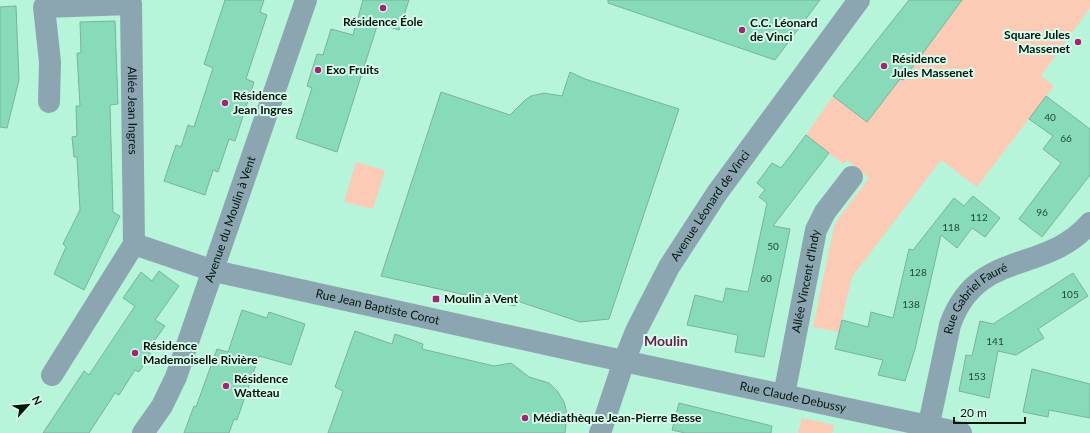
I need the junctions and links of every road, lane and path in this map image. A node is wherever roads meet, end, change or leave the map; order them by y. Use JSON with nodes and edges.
{"nodes":[{"id":1,"x":306,"y":0,"type":"edge"},
{"id":2,"x":860,"y":0,"type":"edge"},
{"id":3,"x":49,"y":102,"type":"dead end"},
{"id":4,"x":852,"y":177,"type":"dead end"},
{"id":5,"x":1090,"y":223,"type":"edge"},
{"id":6,"x":134,"y":244,"type":"junction"},
{"id":7,"x":214,"y":271,"type":"junction"},
{"id":8,"x":624,"y":361,"type":"junction"},
{"id":9,"x":52,"y":375,"type":"dead end"},
{"id":10,"x":784,"y":395,"type":"junction"},
{"id":11,"x":928,"y":430,"type":"edge"},
{"id":12,"x":143,"y":433,"type":"edge"},
{"id":13,"x":600,"y":433,"type":"edge"},
{"id":14,"x":961,"y":433,"type":"edge"}],
"edges":[{"from":1,"to":7,"type":"street","name":"Avenue du Moulin à Vent"},
{"from":2,"to":8,"type":"street","name":"Avenue Léonard de Vinci"},
{"from":3,"to":6,"type":"street","name":"Allée Jean Ingres"},
{"from":4,"to":10,"type":"street","name":"Allée Vincent d'Indy"},
{"from":5,"to":11,"type":"street","name":"Rue Gabriel Fauré"},
{"from":6,"to":7,"type":"street","name":"Rue Jean Baptiste Corot"},
{"from":6,"to":9,"type":"street"},
{"from":7,"to":8,"type":"street","name":"Rue Jean Baptiste Corot"},
{"from":7,"to":12,"type":"street","name":"Avenue du Moulin à Vent"},
{"from":8,"to":10,"type":"street","name":"Rue Claude Debussy"},
{"from":8,"to":13,"type":"street","name":"Avenue Léonard de Vinci"},
{"from":10,"to":11,"type":"street","name":"Rue Claude Debussy"},
{"from":11,"to":14,"type":"street","name":"Rue Claude Debussy"}]}
